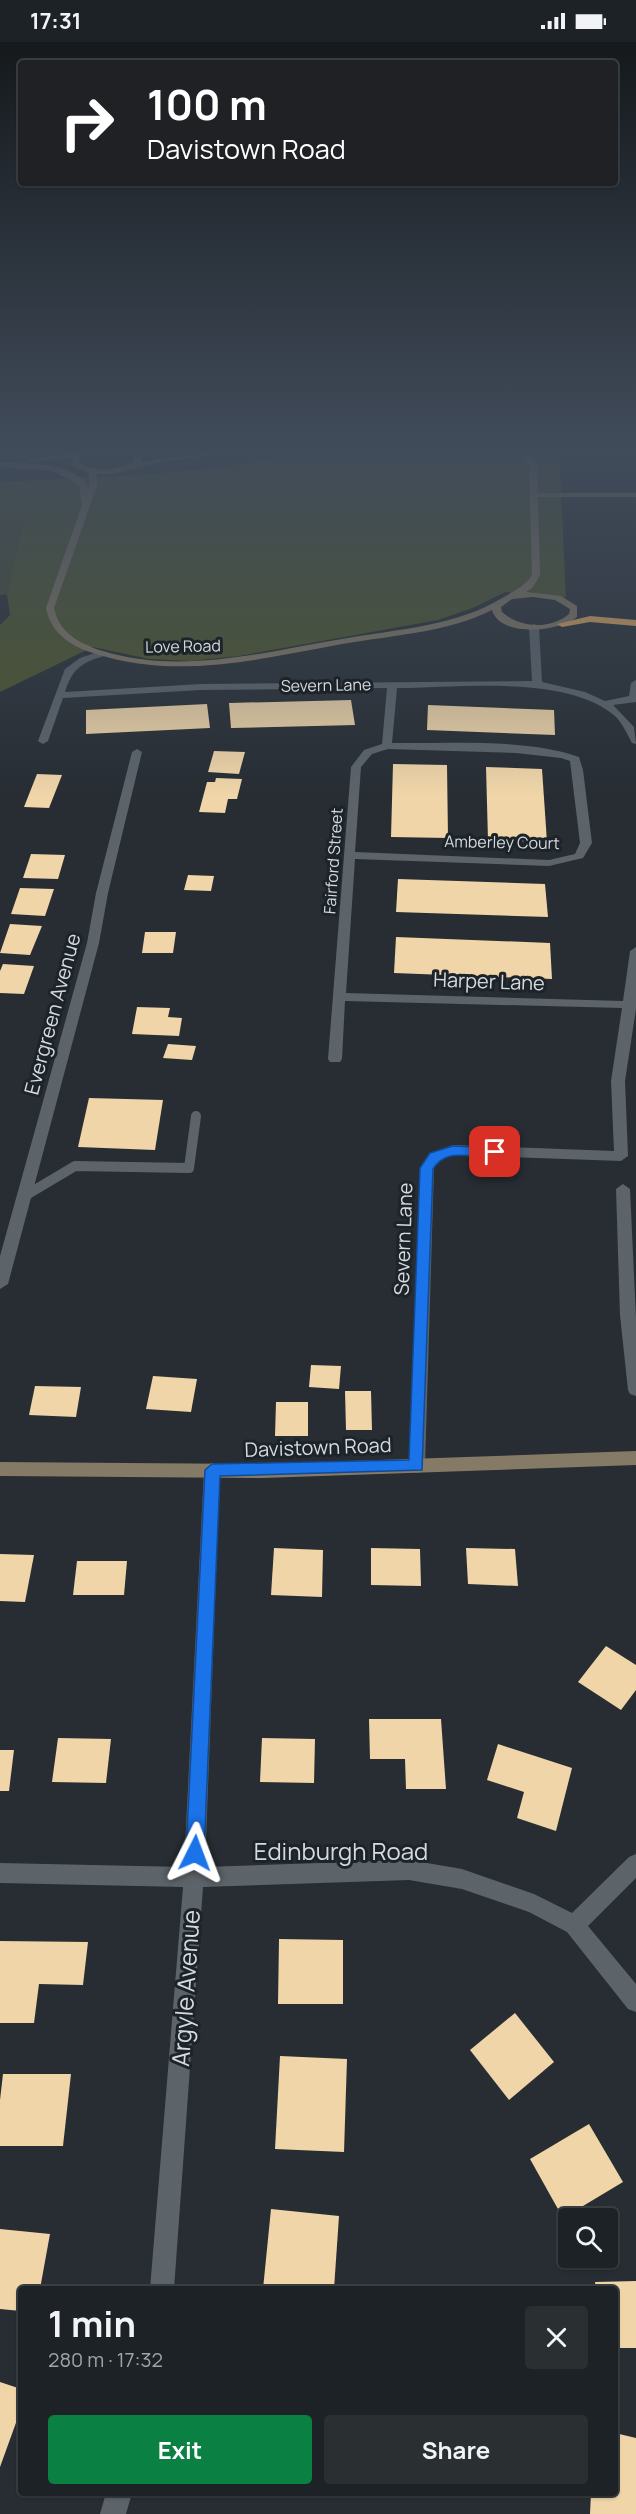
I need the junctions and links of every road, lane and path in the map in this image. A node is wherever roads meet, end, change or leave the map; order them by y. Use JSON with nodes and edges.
{"nodes":[{"id":1,"x":64,"y":565,"type":"edge"},
{"id":2,"x":536,"y":565,"type":"edge"},
{"id":3,"x":536,"y":574,"type":"junction"},
{"id":4,"x":514,"y":596,"type":"junction"},
{"id":5,"x":558,"y":598,"type":"junction"},
{"id":6,"x":498,"y":604,"type":"junction"},
{"id":7,"x":572,"y":606,"type":"junction"},
{"id":8,"x":636,"y":621,"type":"edge"},
{"id":9,"x":562,"y":624,"type":"junction"},
{"id":10,"x":436,"y":625,"type":"junction"},
{"id":11,"x":529,"y":626,"type":"junction"},
{"id":12,"x":101,"y":654,"type":"junction"},
{"id":13,"x":636,"y":683,"type":"edge"},
{"id":14,"x":392,"y":684,"type":"junction"},
{"id":15,"x":537,"y":684,"type":"junction"},
{"id":16,"x":58,"y":695,"type":"junction"},
{"id":17,"x":635,"y":699,"type":"edge"},
{"id":18,"x":605,"y":704,"type":"junction"},
{"id":19,"x":44,"y":741,"type":"dead end"},
{"id":20,"x":636,"y":741,"type":"edge"},
{"id":21,"x":387,"y":746,"type":"junction"},
{"id":22,"x":137,"y":752,"type":"dead end"},
{"id":23,"x":350,"y":855,"type":"junction"},
{"id":24,"x":636,"y":951,"type":"edge"},
{"id":25,"x":340,"y":996,"type":"junction"},
{"id":26,"x":632,"y":1005,"type":"edge"},
{"id":27,"x":335,"y":1059,"type":"dead end"},
{"id":28,"x":196,"y":1116,"type":"dead end"},
{"id":29,"x":622,"y":1189,"type":"dead end"},
{"id":30,"x":22,"y":1197,"type":"junction"},
{"id":31,"x":0,"y":1284,"type":"edge"},
{"id":32,"x":632,"y":1316,"type":"edge"},
{"id":33,"x":636,"y":1390,"type":"edge"},
{"id":34,"x":636,"y":1458,"type":"edge"},
{"id":35,"x":417,"y":1466,"type":"junction"},
{"id":36,"x":0,"y":1469,"type":"edge"},
{"id":37,"x":212,"y":1470,"type":"junction"},
{"id":38,"x":636,"y":1864,"type":"edge"},
{"id":39,"x":0,"y":1873,"type":"edge"},
{"id":40,"x":194,"y":1877,"type":"junction"},
{"id":41,"x":574,"y":1925,"type":"junction"},
{"id":42,"x":636,"y":2001,"type":"edge"},
{"id":43,"x":162,"y":2286,"type":"edge"},
{"id":44,"x":118,"y":2496,"type":"edge"},
{"id":45,"x":113,"y":2514,"type":"edge"}],
"edges":[{"from":1,"to":12,"type":"street","name":"Love Road"},
{"from":2,"to":3,"type":"street"},
{"from":3,"to":4,"type":"street"},
{"from":3,"to":5,"type":"street"},
{"from":4,"to":5,"type":"street"},
{"from":4,"to":6,"type":"street","name":"Love Road"},
{"from":5,"to":7,"type":"street"},
{"from":6,"to":10,"type":"street","name":"Love Road"},
{"from":6,"to":11,"type":"street"},
{"from":7,"to":8,"type":"highway"},
{"from":7,"to":9,"type":"street"},
{"from":8,"to":9,"type":"highway"},
{"from":9,"to":11,"type":"street","name":"Love Road"},
{"from":10,"to":11,"type":"street","name":"Love Road"},
{"from":10,"to":12,"type":"street","name":"Love Road"},
{"from":11,"to":15,"type":"street"},
{"from":12,"to":16,"type":"street"},
{"from":13,"to":17,"type":"street"},
{"from":14,"to":15,"type":"street","name":"Severn Lane"},
{"from":14,"to":16,"type":"street","name":"Severn Lane"},
{"from":14,"to":21,"type":"street"},
{"from":15,"to":18,"type":"street","name":"Severn Lane"},
{"from":16,"to":19,"type":"street"},
{"from":17,"to":18,"type":"street"},
{"from":18,"to":20,"type":"street","name":"Severn Lane"},
{"from":21,"to":23,"type":"street","name":"Fairford Street"},
{"from":21,"to":23,"type":"street","name":"Amberley Court"},
{"from":22,"to":30,"type":"street","name":"Evergreen Avenue"},
{"from":23,"to":25,"type":"street","name":"Fairford Street"},
{"from":24,"to":26,"type":"street","name":"Severn Lane"},
{"from":25,"to":26,"type":"street","name":"Harper Lane"},
{"from":25,"to":27,"type":"street","name":"Fairford Street"},
{"from":26,"to":35,"type":"street","name":"Severn Lane"},
{"from":28,"to":30,"type":"lane"},
{"from":29,"to":32,"type":"street"},
{"from":30,"to":31,"type":"street","name":"Evergreen Avenue"},
{"from":32,"to":33,"type":"street"},
{"from":34,"to":35,"type":"street","name":"Davistown Road"},
{"from":35,"to":37,"type":"street","name":"Davistown Road"},
{"from":36,"to":37,"type":"street","name":"Davistown Road"},
{"from":37,"to":40,"type":"street","name":"Argyle Avenue"},
{"from":38,"to":41,"type":"street"},
{"from":39,"to":40,"type":"street","name":"Edinburgh Road"},
{"from":40,"to":41,"type":"street","name":"Edinburgh Road"},
{"from":40,"to":43,"type":"street","name":"Argyle Avenue"},
{"from":41,"to":42,"type":"street","name":"Edinburgh Road"},
{"from":44,"to":45,"type":"street"}]}
